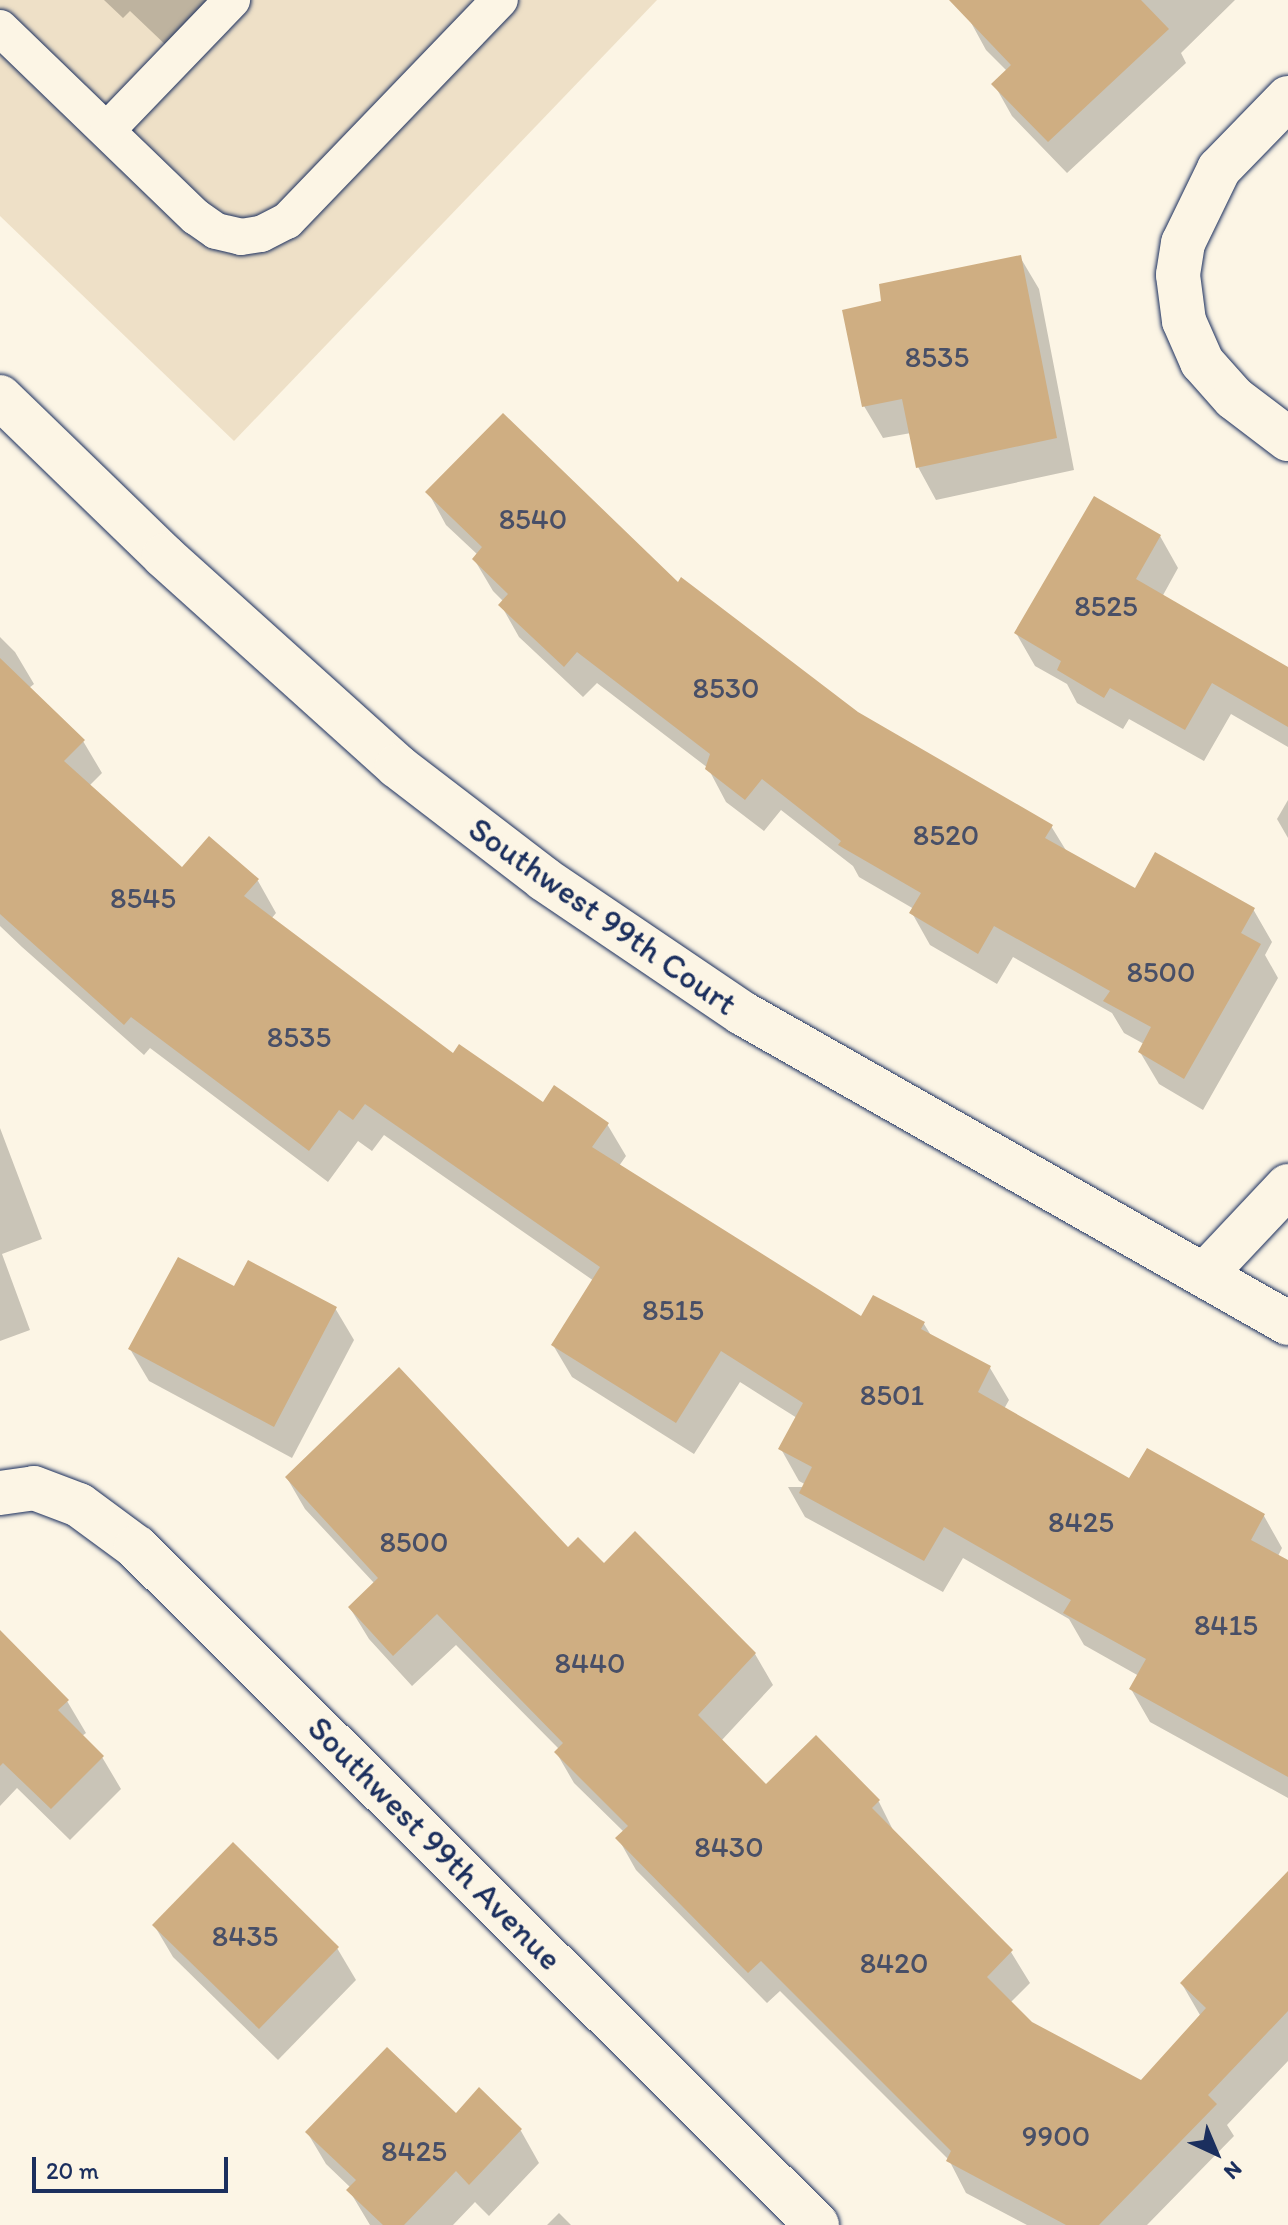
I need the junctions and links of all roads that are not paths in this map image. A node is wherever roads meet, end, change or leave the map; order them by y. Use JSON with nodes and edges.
{"nodes":[{"id":1,"x":232,"y":0,"type":"edge"},
{"id":2,"x":500,"y":0,"type":"edge"},
{"id":3,"x":0,"y":28,"type":"edge"},
{"id":4,"x":1288,"y":98,"type":"edge"},
{"id":5,"x":108,"y":129,"type":"junction"},
{"id":6,"x":0,"y":397,"type":"edge"},
{"id":7,"x":1288,"y":439,"type":"edge"},
{"id":8,"x":1288,"y":1186,"type":"edge"},
{"id":9,"x":1205,"y":1274,"type":"junction"},
{"id":10,"x":1288,"y":1323,"type":"edge"},
{"id":11,"x":17,"y":1490,"type":"edge"},
{"id":12,"x":817,"y":2225,"type":"edge"}],
"edges":[{"from":1,"to":5,"type":"lane"},
{"from":2,"to":5,"type":"lane"},
{"from":3,"to":5,"type":"lane"},
{"from":4,"to":7,"type":"street"},
{"from":6,"to":9,"type":"street","name":"Southwest 99th Court"},
{"from":8,"to":9,"type":"street"},
{"from":9,"to":10,"type":"street","name":"Southwest 99th Court"},
{"from":11,"to":12,"type":"street","name":"Southwest 99th Avenue"}]}
